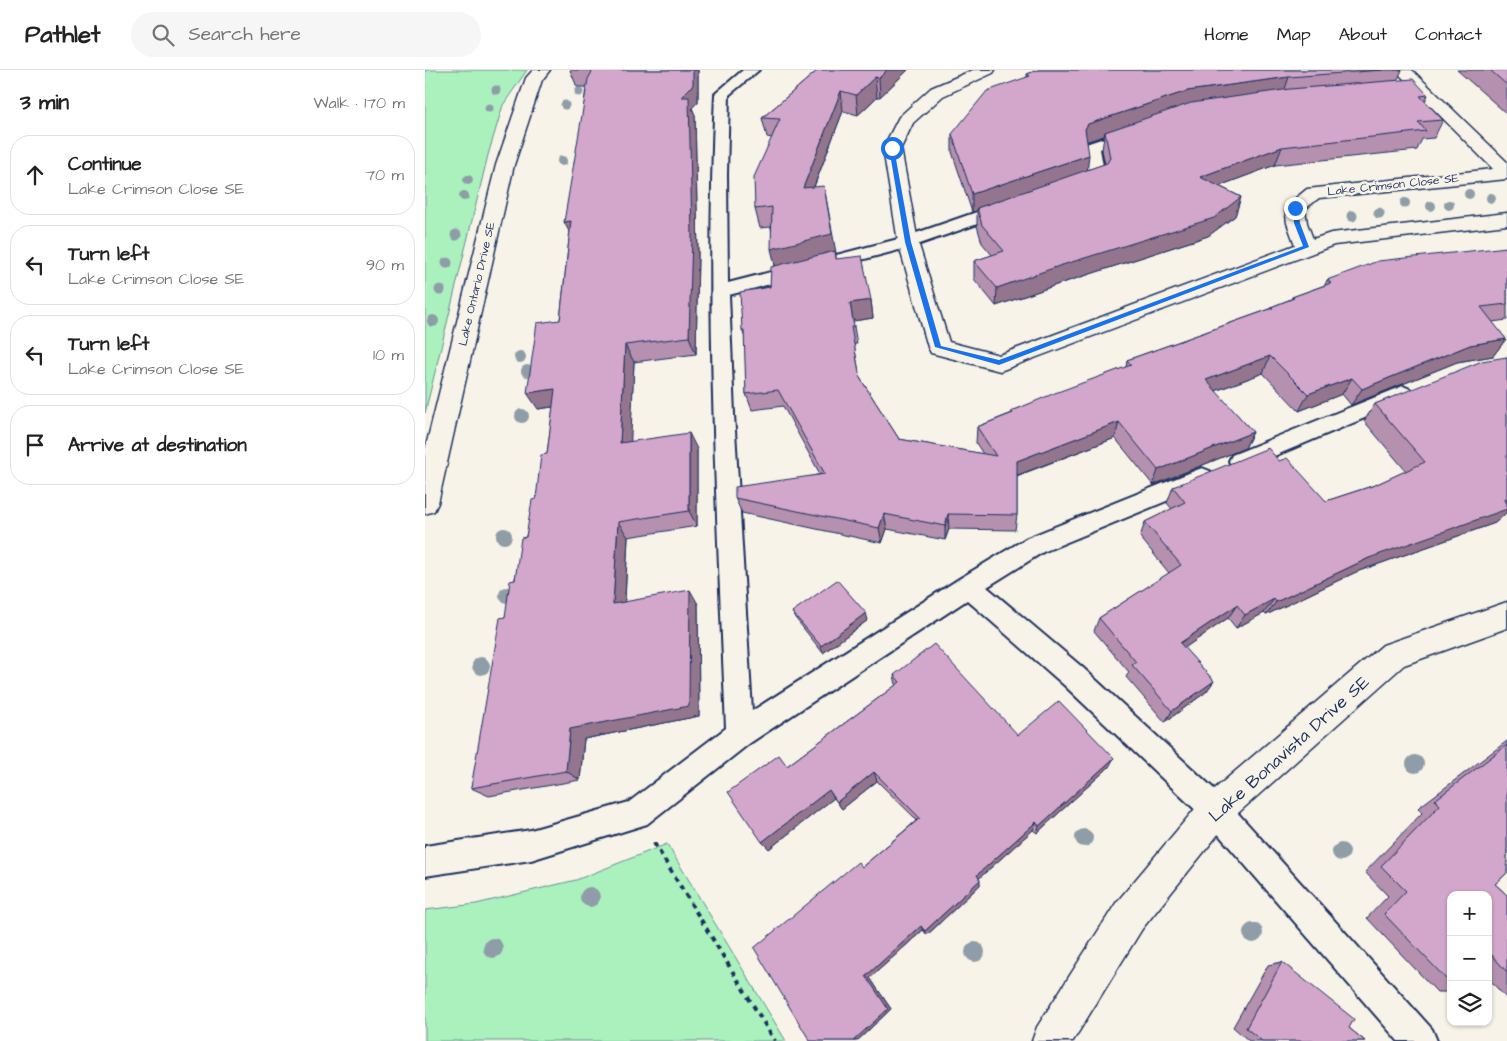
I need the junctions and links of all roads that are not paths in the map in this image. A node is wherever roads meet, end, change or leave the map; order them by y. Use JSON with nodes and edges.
{"nodes":[{"id":1,"x":542,"y":70,"type":"edge"},
{"id":2,"x":752,"y":70,"type":"edge"},
{"id":3,"x":987,"y":70,"type":"edge"},
{"id":4,"x":1403,"y":70,"type":"edge"},
{"id":5,"x":1424,"y":90,"type":"junction"},
{"id":6,"x":1405,"y":92,"type":"edge"},
{"id":7,"x":1147,"y":128,"type":"edge"},
{"id":8,"x":1507,"y":173,"type":"edge"},
{"id":9,"x":1059,"y":190,"type":"edge"},
{"id":10,"x":1021,"y":203,"type":"edge"},
{"id":11,"x":1507,"y":219,"type":"edge"},
{"id":12,"x":908,"y":242,"type":"junction"},
{"id":13,"x":1306,"y":247,"type":"junction"},
{"id":14,"x":719,"y":292,"type":"junction"},
{"id":15,"x":1429,"y":384,"type":"edge"},
{"id":16,"x":425,"y":503,"type":"edge"},
{"id":17,"x":968,"y":586,"type":"junction"},
{"id":18,"x":1507,"y":615,"type":"edge"},
{"id":19,"x":740,"y":734,"type":"junction"},
{"id":20,"x":1216,"y":810,"type":"junction"},
{"id":21,"x":425,"y":861,"type":"edge"},
{"id":22,"x":1051,"y":1041,"type":"edge"},
{"id":23,"x":1420,"y":1041,"type":"edge"}],
"edges":[{"from":1,"to":16,"type":"street","name":"Lake Ontario Drive SE"},
{"from":2,"to":14,"type":"lane"},
{"from":3,"to":12,"type":"street"},
{"from":4,"to":5,"type":"street","name":"Lake Crimson Close SE"},
{"from":5,"to":6,"type":"lane"},
{"from":5,"to":8,"type":"street","name":"Lake Crimson Close SE"},
{"from":7,"to":9,"type":"lane"},
{"from":8,"to":13,"type":"street","name":"Lake Crimson Close SE"},
{"from":10,"to":12,"type":"lane"},
{"from":11,"to":13,"type":"street"},
{"from":12,"to":13,"type":"street"},
{"from":12,"to":14,"type":"lane"},
{"from":14,"to":19,"type":"lane"},
{"from":15,"to":17,"type":"lane"},
{"from":17,"to":19,"type":"lane"},
{"from":17,"to":20,"type":"lane"},
{"from":18,"to":20,"type":"street","name":"Lake Bonavista Drive SE"},
{"from":19,"to":21,"type":"lane"},
{"from":20,"to":22,"type":"street","name":"Lake Bonavista Drive SE"},
{"from":20,"to":23,"type":"lane"}]}
